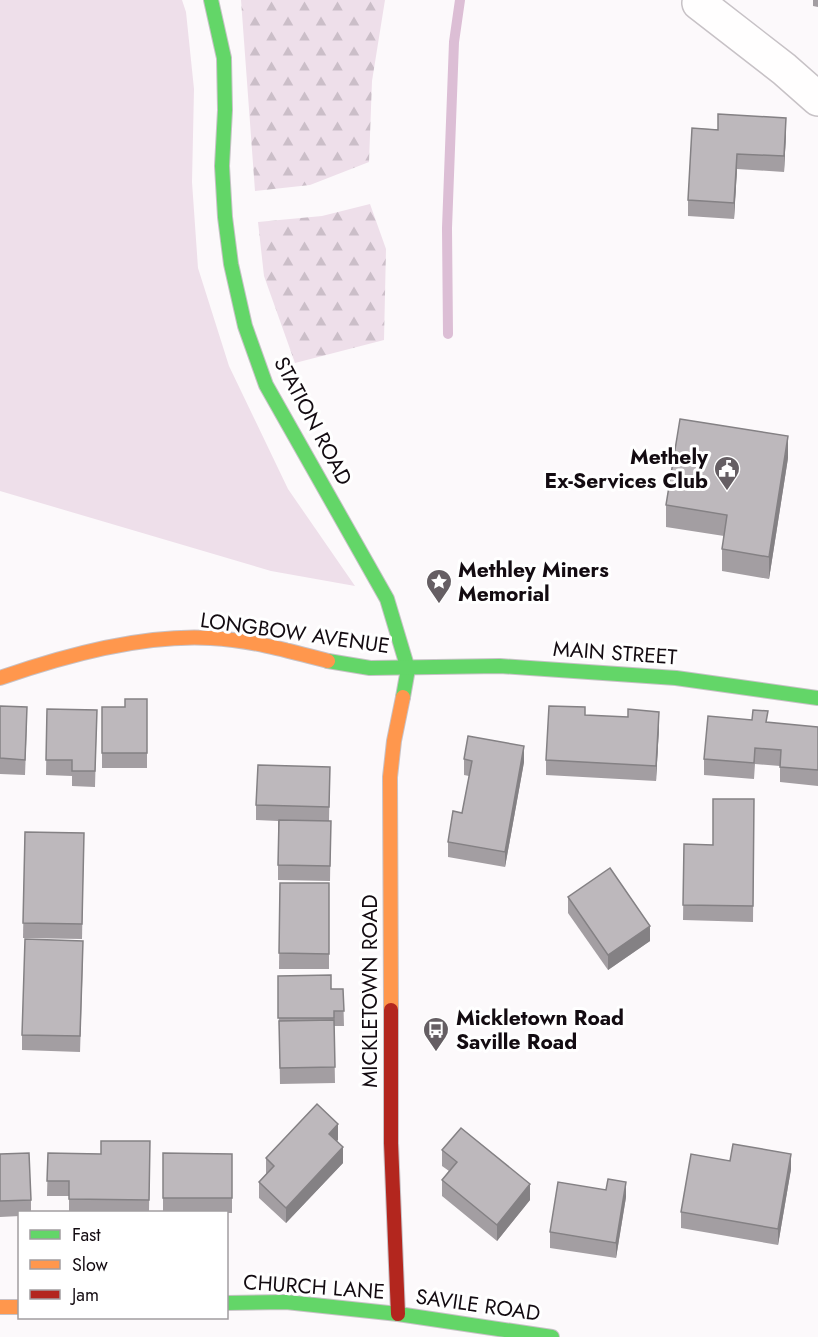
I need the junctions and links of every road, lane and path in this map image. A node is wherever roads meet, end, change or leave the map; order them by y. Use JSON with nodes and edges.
{"nodes":[{"id":1,"x":212,"y":0,"type":"edge"},
{"id":2,"x":699,"y":3,"type":"dead end"},
{"id":3,"x":818,"y":99,"type":"edge"},
{"id":4,"x":408,"y":669,"type":"junction"},
{"id":5,"x":0,"y":678,"type":"edge"},
{"id":6,"x":818,"y":698,"type":"edge"},
{"id":7,"x":228,"y":1303,"type":"edge"},
{"id":8,"x":0,"y":1307,"type":"edge"},
{"id":9,"x":18,"y":1307,"type":"edge"},
{"id":10,"x":398,"y":1314,"type":"junction"},
{"id":11,"x":552,"y":1337,"type":"edge"}],
"edges":[{"from":1,"to":4,"type":"street","name":"STATION ROAD"},
{"from":2,"to":3,"type":"street"},
{"from":4,"to":5,"type":"street","name":"LONGBOW AVENUE"},
{"from":4,"to":6,"type":"street","name":"MAIN STREET"},
{"from":4,"to":10,"type":"street","name":"MICKLETOWN ROAD"},
{"from":7,"to":10,"type":"street","name":"CHURCH LANE"},
{"from":8,"to":9,"type":"street"},
{"from":10,"to":11,"type":"street","name":"SAVILE ROAD"}]}
